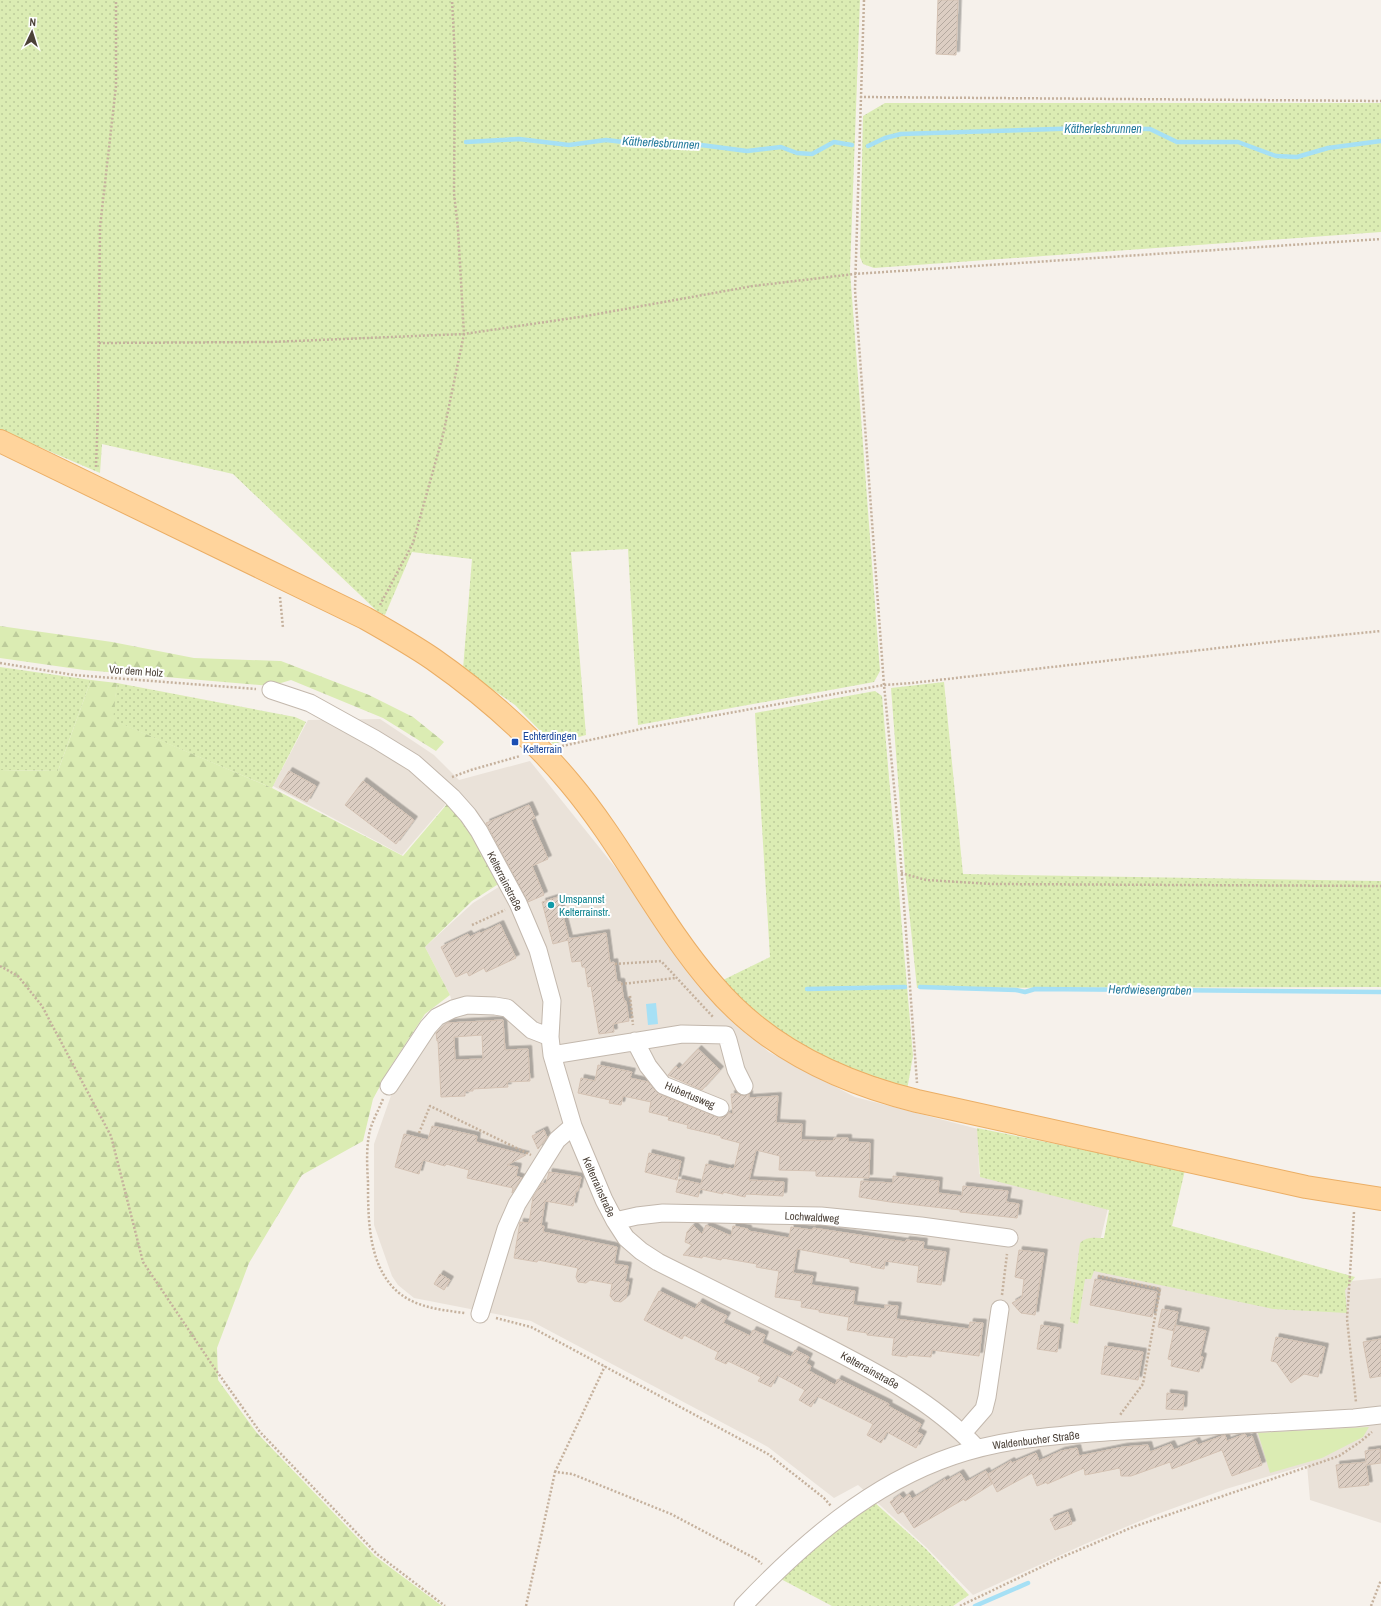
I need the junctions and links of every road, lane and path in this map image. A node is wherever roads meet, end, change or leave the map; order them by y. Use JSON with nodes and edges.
{"nodes":[{"id":1,"x":116,"y":0,"type":"edge"},
{"id":2,"x":452,"y":0,"type":"edge"},
{"id":3,"x":864,"y":0,"type":"edge"},
{"id":4,"x":860,"y":97,"type":"junction"},
{"id":5,"x":1381,"y":101,"type":"edge"},
{"id":6,"x":1381,"y":239,"type":"edge"},
{"id":7,"x":854,"y":274,"type":"junction"},
{"id":8,"x":464,"y":334,"type":"junction"},
{"id":9,"x":99,"y":342,"type":"junction"},
{"id":10,"x":0,"y":441,"type":"edge"},
{"id":11,"x":95,"y":487,"type":"junction"},
{"id":12,"x":284,"y":577,"type":"junction"},
{"id":13,"x":371,"y":621,"type":"junction"},
{"id":14,"x":283,"y":628,"type":"dead end"},
{"id":15,"x":1381,"y":631,"type":"edge"},
{"id":16,"x":0,"y":663,"type":"edge"},
{"id":17,"x":884,"y":685,"type":"junction"},
{"id":18,"x":271,"y":690,"type":"joint"},
{"id":19,"x":541,"y":751,"type":"junction"},
{"id":20,"x":437,"y":783,"type":"junction"},
{"id":21,"x":902,"y":874,"type":"junction"},
{"id":22,"x":1381,"y":886,"type":"edge"},
{"id":23,"x":498,"y":912,"type":"dead end"},
{"id":24,"x":472,"y":925,"type":"dead end"},
{"id":25,"x":615,"y":964,"type":"dead end"},
{"id":26,"x":0,"y":966,"type":"edge"},
{"id":27,"x":677,"y":978,"type":"junction"},
{"id":28,"x":621,"y":984,"type":"dead end"},
{"id":29,"x":630,"y":996,"type":"dead end"},
{"id":30,"x":550,"y":1036,"type":"junction"},
{"id":31,"x":727,"y":1037,"type":"junction"},
{"id":32,"x":635,"y":1041,"type":"junction"},
{"id":33,"x":552,"y":1055,"type":"junction"},
{"id":34,"x":389,"y":1086,"type":"joint"},
{"id":35,"x":744,"y":1086,"type":"dead end"},
{"id":36,"x":917,"y":1101,"type":"junction"},
{"id":37,"x":720,"y":1108,"type":"dead end"},
{"id":38,"x":573,"y":1126,"type":"junction"},
{"id":39,"x":419,"y":1133,"type":"dead end"},
{"id":40,"x":544,"y":1161,"type":"junction"},
{"id":41,"x":1356,"y":1196,"type":"junction"},
{"id":42,"x":1381,"y":1200,"type":"edge"},
{"id":43,"x":615,"y":1221,"type":"junction"},
{"id":44,"x":1009,"y":1238,"type":"dead end"},
{"id":45,"x":1007,"y":1257,"type":"dead end"},
{"id":46,"x":1098,"y":1276,"type":"dead end"},
{"id":47,"x":1000,"y":1309,"type":"joint"},
{"id":48,"x":480,"y":1314,"type":"junction"},
{"id":49,"x":605,"y":1366,"type":"junction"},
{"id":50,"x":1381,"y":1415,"type":"edge"},
{"id":51,"x":1358,"y":1418,"type":"junction"},
{"id":52,"x":1374,"y":1431,"type":"dead end"},
{"id":53,"x":1110,"y":1432,"type":"junction"},
{"id":54,"x":964,"y":1433,"type":"junction"},
{"id":55,"x":977,"y":1448,"type":"junction"},
{"id":56,"x":555,"y":1472,"type":"junction"},
{"id":57,"x":841,"y":1516,"type":"junction"},
{"id":58,"x":775,"y":1574,"type":"junction"},
{"id":59,"x":1381,"y":1580,"type":"edge"},
{"id":60,"x":445,"y":1606,"type":"edge"},
{"id":61,"x":526,"y":1606,"type":"edge"},
{"id":62,"x":743,"y":1606,"type":"edge"},
{"id":63,"x":960,"y":1606,"type":"edge"},
{"id":64,"x":1371,"y":1606,"type":"edge"}],
"edges":[{"from":1,"to":9,"type":"path"},
{"from":2,"to":8,"type":"path"},
{"from":3,"to":4,"type":"path"},
{"from":4,"to":5,"type":"path"},
{"from":4,"to":7,"type":"path"},
{"from":6,"to":7,"type":"path"},
{"from":7,"to":8,"type":"path"},
{"from":7,"to":17,"type":"path"},
{"from":8,"to":9,"type":"path"},
{"from":8,"to":13,"type":"path"},
{"from":9,"to":11,"type":"path"},
{"from":10,"to":11,"type":"main road"},
{"from":11,"to":12,"type":"main road"},
{"from":12,"to":13,"type":"main road"},
{"from":12,"to":14,"type":"path"},
{"from":13,"to":19,"type":"main road"},
{"from":15,"to":17,"type":"path"},
{"from":16,"to":18,"type":"path","name":"Vor dem Holz"},
{"from":17,"to":19,"type":"path"},
{"from":17,"to":21,"type":"path"},
{"from":18,"to":20,"type":"street","name":"Kelterrainstraße"},
{"from":19,"to":20,"type":"path"},
{"from":19,"to":36,"type":"main road"},
{"from":20,"to":30,"type":"street","name":"Kelterrainstraße"},
{"from":21,"to":22,"type":"path"},
{"from":21,"to":36,"type":"path"},
{"from":23,"to":24,"type":"path"},
{"from":25,"to":27,"type":"path"},
{"from":26,"to":60,"type":"path"},
{"from":27,"to":28,"type":"path"},
{"from":27,"to":31,"type":"path"},
{"from":29,"to":32,"type":"path"},
{"from":30,"to":33,"type":"street","name":"Kelterrainstraße"},
{"from":30,"to":34,"type":"street"},
{"from":31,"to":32,"type":"street"},
{"from":31,"to":35,"type":"street"},
{"from":32,"to":33,"type":"street"},
{"from":32,"to":37,"type":"street","name":"Hubertusweg"},
{"from":33,"to":38,"type":"street","name":"Kelterrainstraße"},
{"from":34,"to":48,"type":"path"},
{"from":36,"to":41,"type":"main road"},
{"from":38,"to":40,"type":"street"},
{"from":38,"to":43,"type":"street","name":"Kelterrainstraße"},
{"from":39,"to":40,"type":"path"},
{"from":40,"to":48,"type":"street"},
{"from":41,"to":42,"type":"main road"},
{"from":41,"to":51,"type":"path"},
{"from":43,"to":44,"type":"street","name":"Lochwaldweg"},
{"from":43,"to":54,"type":"street","name":"Kelterrainstraße"},
{"from":45,"to":47,"type":"path"},
{"from":46,"to":53,"type":"path"},
{"from":47,"to":54,"type":"street"},
{"from":48,"to":49,"type":"path"},
{"from":49,"to":56,"type":"path"},
{"from":49,"to":57,"type":"path"},
{"from":50,"to":51,"type":"street","name":"Waldenbucher Straße"},
{"from":51,"to":53,"type":"street","name":"Waldenbucher Straße"},
{"from":52,"to":63,"type":"path"},
{"from":53,"to":55,"type":"street","name":"Waldenbucher Straße"},
{"from":54,"to":55,"type":"street","name":"Kelterrainstraße"},
{"from":55,"to":57,"type":"street","name":"Waldenbucher Straße"},
{"from":56,"to":58,"type":"path"},
{"from":56,"to":61,"type":"path"},
{"from":57,"to":58,"type":"street","name":"Waldenbucher Straße"},
{"from":58,"to":62,"type":"street","name":"Waldenbucher Straße"},
{"from":59,"to":64,"type":"path"}]}
